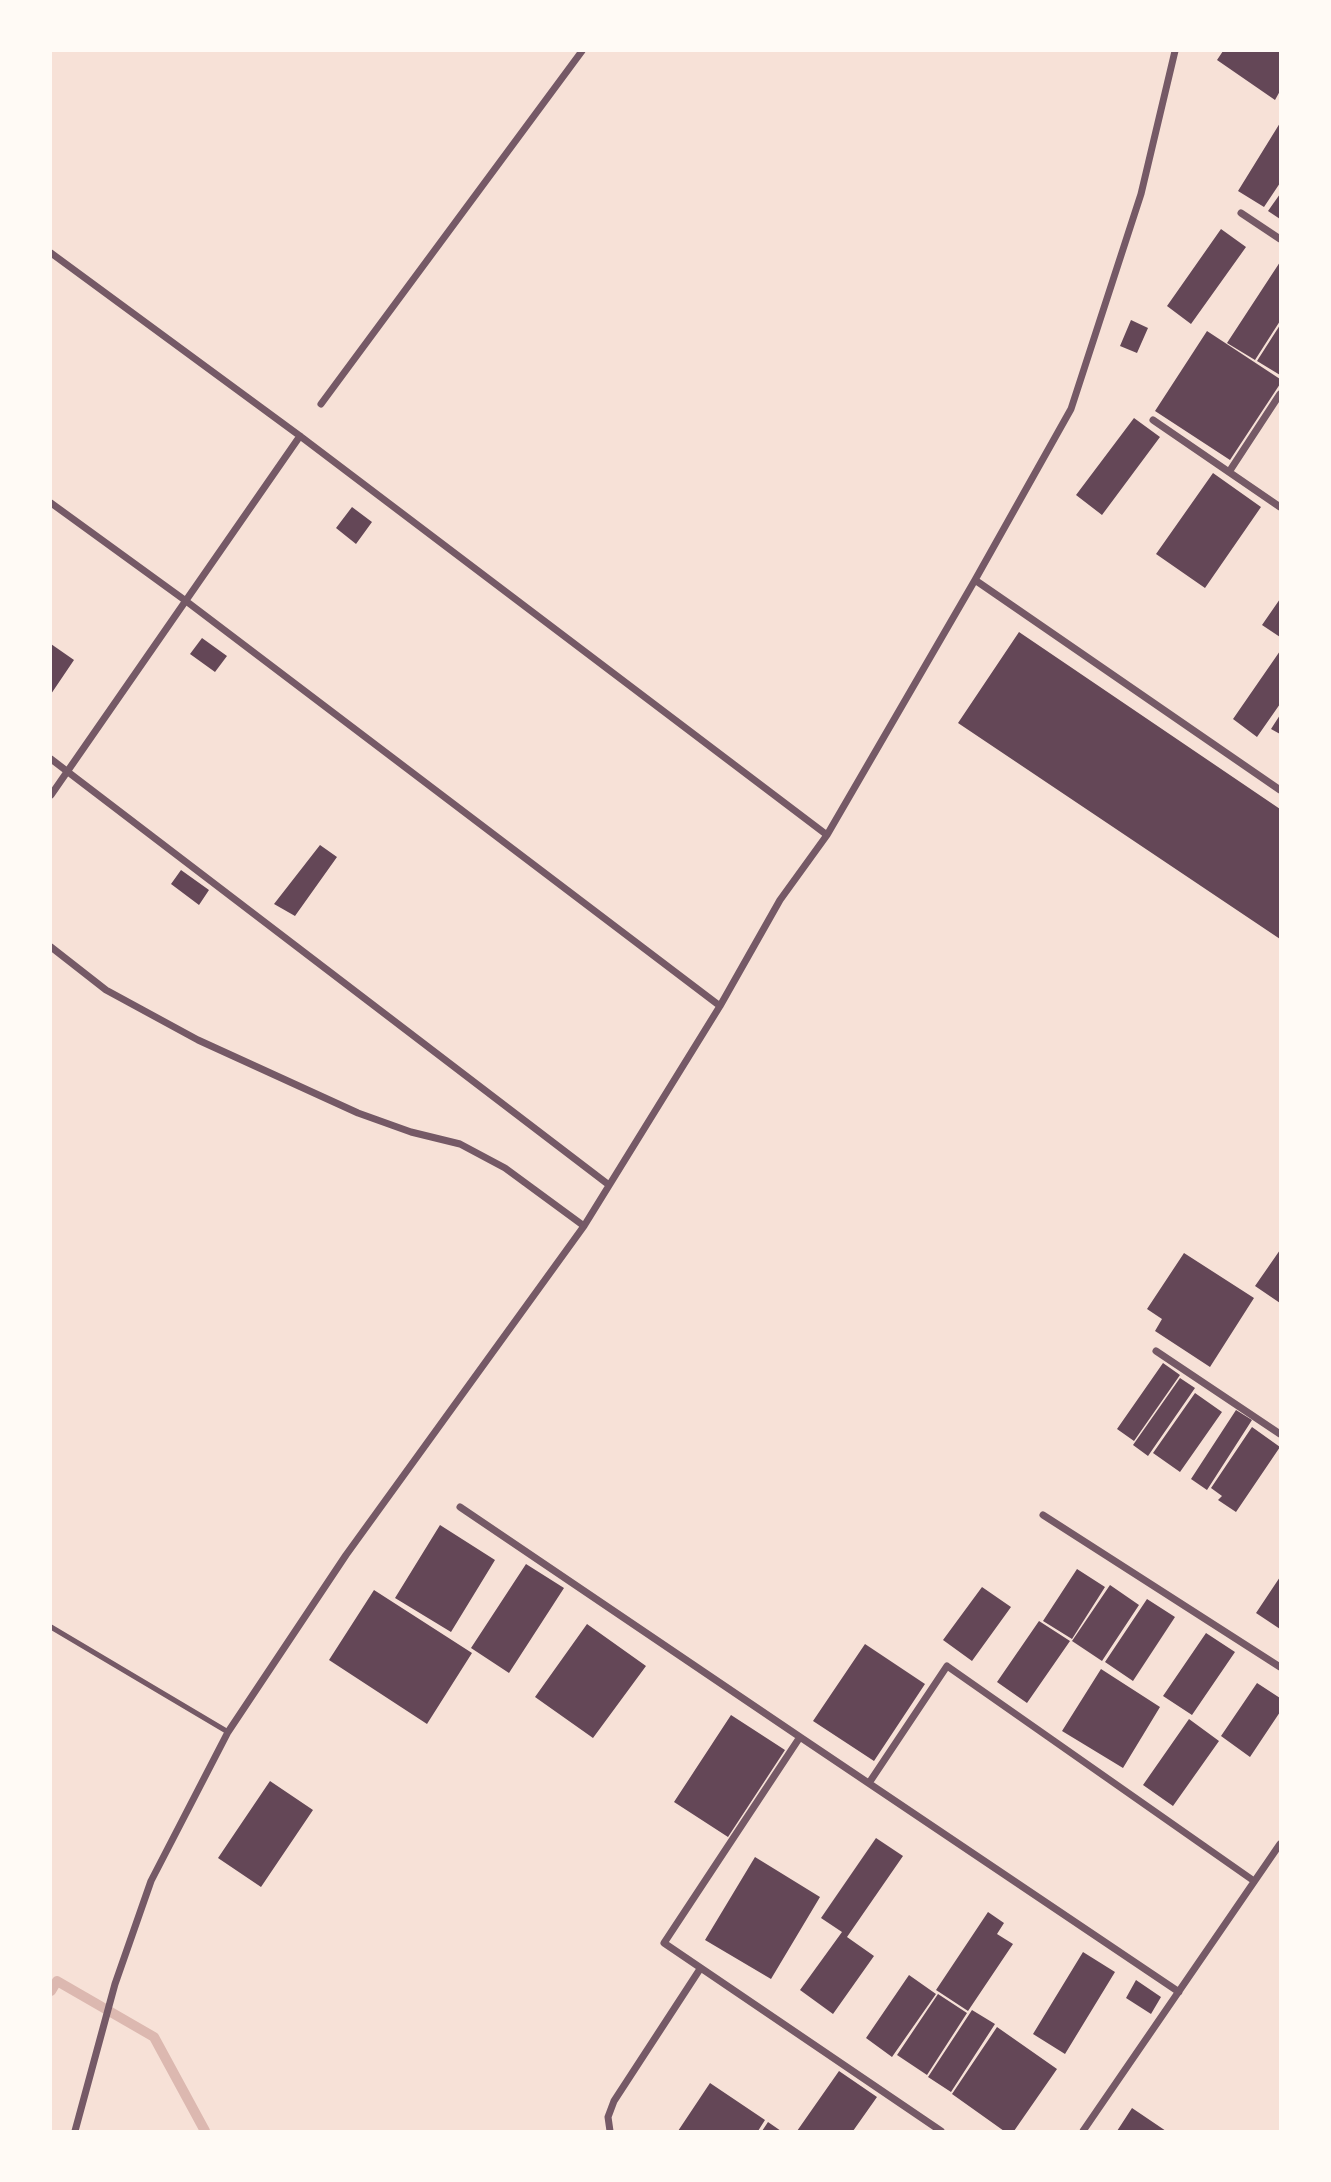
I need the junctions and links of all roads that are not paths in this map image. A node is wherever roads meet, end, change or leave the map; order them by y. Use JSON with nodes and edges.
{"nodes":[{"id":1,"x":582,"y":51,"type":"edge"},
{"id":2,"x":1175,"y":51,"type":"edge"},
{"id":3,"x":1241,"y":213,"type":"dead end"},
{"id":4,"x":1280,"y":239,"type":"edge"},
{"id":5,"x":51,"y":253,"type":"edge"},
{"id":6,"x":1280,"y":394,"type":"edge"},
{"id":7,"x":321,"y":404,"type":"dead end"},
{"id":8,"x":1153,"y":420,"type":"dead end"},
{"id":9,"x":300,"y":436,"type":"junction"},
{"id":10,"x":1229,"y":472,"type":"junction"},
{"id":11,"x":51,"y":503,"type":"edge"},
{"id":12,"x":1280,"y":507,"type":"edge"},
{"id":13,"x":975,"y":580,"type":"junction"},
{"id":14,"x":186,"y":601,"type":"junction"},
{"id":15,"x":51,"y":759,"type":"edge"},
{"id":16,"x":67,"y":771,"type":"junction"},
{"id":17,"x":1280,"y":790,"type":"edge"},
{"id":18,"x":51,"y":794,"type":"edge"},
{"id":19,"x":827,"y":835,"type":"junction"},
{"id":20,"x":51,"y":947,"type":"edge"},
{"id":21,"x":720,"y":1006,"type":"junction"},
{"id":22,"x":609,"y":1185,"type":"junction"},
{"id":23,"x":584,"y":1226,"type":"junction"},
{"id":24,"x":1156,"y":1351,"type":"dead end"},
{"id":25,"x":1280,"y":1434,"type":"edge"},
{"id":26,"x":460,"y":1507,"type":"dead end"},
{"id":27,"x":1043,"y":1515,"type":"dead end"},
{"id":28,"x":51,"y":1627,"type":"edge"},
{"id":29,"x":1280,"y":1667,"type":"edge"},
{"id":30,"x":224,"y":1730,"type":"junction"},
{"id":31,"x":800,"y":1737,"type":"junction"},
{"id":32,"x":869,"y":1783,"type":"junction"},
{"id":33,"x":1280,"y":1844,"type":"edge"},
{"id":34,"x":1254,"y":1881,"type":"junction"},
{"id":35,"x":700,"y":1969,"type":"junction"},
{"id":36,"x":1179,"y":1992,"type":"junction"},
{"id":37,"x":75,"y":2131,"type":"edge"},
{"id":38,"x":610,"y":2131,"type":"edge"},
{"id":39,"x":941,"y":2131,"type":"edge"},
{"id":40,"x":1083,"y":2131,"type":"edge"}],
"edges":[{"from":1,"to":7,"type":"street"},
{"from":2,"to":13,"type":"street"},
{"from":3,"to":4,"type":"street"},
{"from":5,"to":9,"type":"street"},
{"from":6,"to":10,"type":"street"},
{"from":8,"to":10,"type":"street"},
{"from":9,"to":14,"type":"street"},
{"from":9,"to":19,"type":"street"},
{"from":10,"to":12,"type":"street"},
{"from":11,"to":14,"type":"street"},
{"from":13,"to":17,"type":"street"},
{"from":13,"to":19,"type":"street"},
{"from":14,"to":16,"type":"street"},
{"from":14,"to":21,"type":"street"},
{"from":15,"to":16,"type":"street"},
{"from":16,"to":18,"type":"street"},
{"from":16,"to":22,"type":"street"},
{"from":19,"to":21,"type":"street"},
{"from":20,"to":23,"type":"street"},
{"from":21,"to":22,"type":"street"},
{"from":22,"to":23,"type":"street"},
{"from":23,"to":30,"type":"street"},
{"from":24,"to":25,"type":"street"},
{"from":26,"to":31,"type":"street"},
{"from":27,"to":29,"type":"street"},
{"from":28,"to":30,"type":"lane"},
{"from":30,"to":37,"type":"street"},
{"from":31,"to":32,"type":"street"},
{"from":31,"to":35,"type":"street"},
{"from":32,"to":34,"type":"street"},
{"from":32,"to":36,"type":"street"},
{"from":33,"to":34,"type":"street"},
{"from":34,"to":36,"type":"street"},
{"from":35,"to":38,"type":"street"},
{"from":35,"to":39,"type":"street"},
{"from":36,"to":40,"type":"street"}]}
